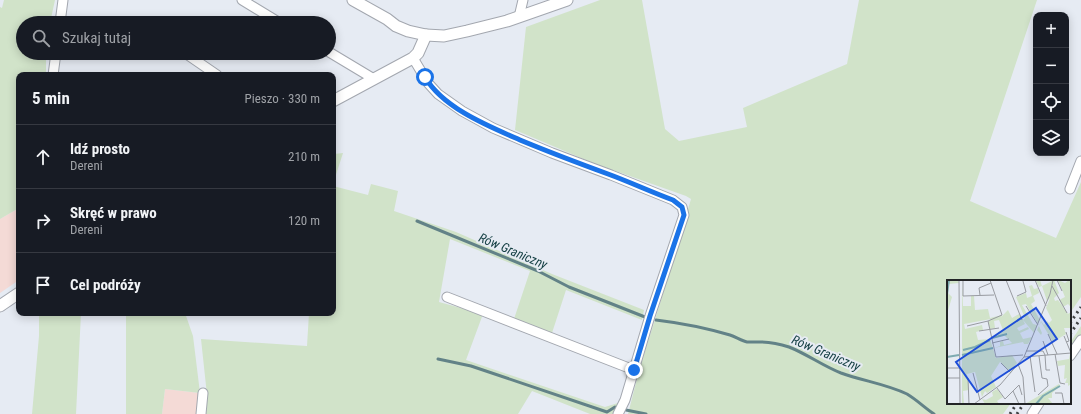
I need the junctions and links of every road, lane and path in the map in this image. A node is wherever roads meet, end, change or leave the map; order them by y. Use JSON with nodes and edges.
{"nodes":[{"id":1,"x":63,"y":0,"type":"edge"},
{"id":2,"x":242,"y":0,"type":"edge"},
{"id":3,"x":353,"y":0,"type":"edge"},
{"id":4,"x":523,"y":0,"type":"edge"},
{"id":5,"x":567,"y":0,"type":"edge"},
{"id":6,"x":367,"y":3,"type":"edge"},
{"id":7,"x":61,"y":16,"type":"edge"},
{"id":8,"x":268,"y":16,"type":"edge"},
{"id":9,"x":519,"y":17,"type":"junction"},
{"id":10,"x":426,"y":35,"type":"junction"},
{"id":11,"x":336,"y":56,"type":"edge"},
{"id":12,"x":413,"y":58,"type":"junction"},
{"id":13,"x":55,"y":60,"type":"edge"},
{"id":14,"x":195,"y":60,"type":"edge"},
{"id":15,"x":53,"y":72,"type":"edge"},
{"id":16,"x":213,"y":72,"type":"edge"},
{"id":17,"x":374,"y":78,"type":"junction"},
{"id":18,"x":336,"y":98,"type":"edge"},
{"id":19,"x":1081,"y":161,"type":"edge"},
{"id":20,"x":1070,"y":189,"type":"dead end"},
{"id":21,"x":16,"y":295,"type":"edge"},
{"id":22,"x":447,"y":297,"type":"dead end"},
{"id":23,"x":0,"y":306,"type":"edge"},
{"id":24,"x":1081,"y":340,"type":"edge"},
{"id":25,"x":1071,"y":355,"type":"edge"},
{"id":26,"x":634,"y":370,"type":"junction"},
{"id":27,"x":203,"y":393,"type":"dead end"},
{"id":28,"x":1038,"y":404,"type":"edge"},
{"id":29,"x":201,"y":414,"type":"edge"},
{"id":30,"x":618,"y":414,"type":"edge"},
{"id":31,"x":1032,"y":414,"type":"edge"}],
"edges":[{"from":1,"to":7,"type":"street"},
{"from":2,"to":8,"type":"street"},
{"from":3,"to":6,"type":"street"},
{"from":4,"to":9,"type":"street"},
{"from":5,"to":9,"type":"street"},
{"from":6,"to":10,"type":"street"},
{"from":9,"to":10,"type":"street"},
{"from":10,"to":12,"type":"street"},
{"from":11,"to":17,"type":"street"},
{"from":12,"to":17,"type":"street"},
{"from":12,"to":26,"type":"street"},
{"from":13,"to":15,"type":"street"},
{"from":14,"to":16,"type":"street"},
{"from":17,"to":18,"type":"street"},
{"from":19,"to":20,"type":"street"},
{"from":21,"to":23,"type":"street"},
{"from":22,"to":26,"type":"street"},
{"from":24,"to":25,"type":"street"},
{"from":26,"to":30,"type":"street"},
{"from":27,"to":29,"type":"street"},
{"from":28,"to":31,"type":"street"}]}
